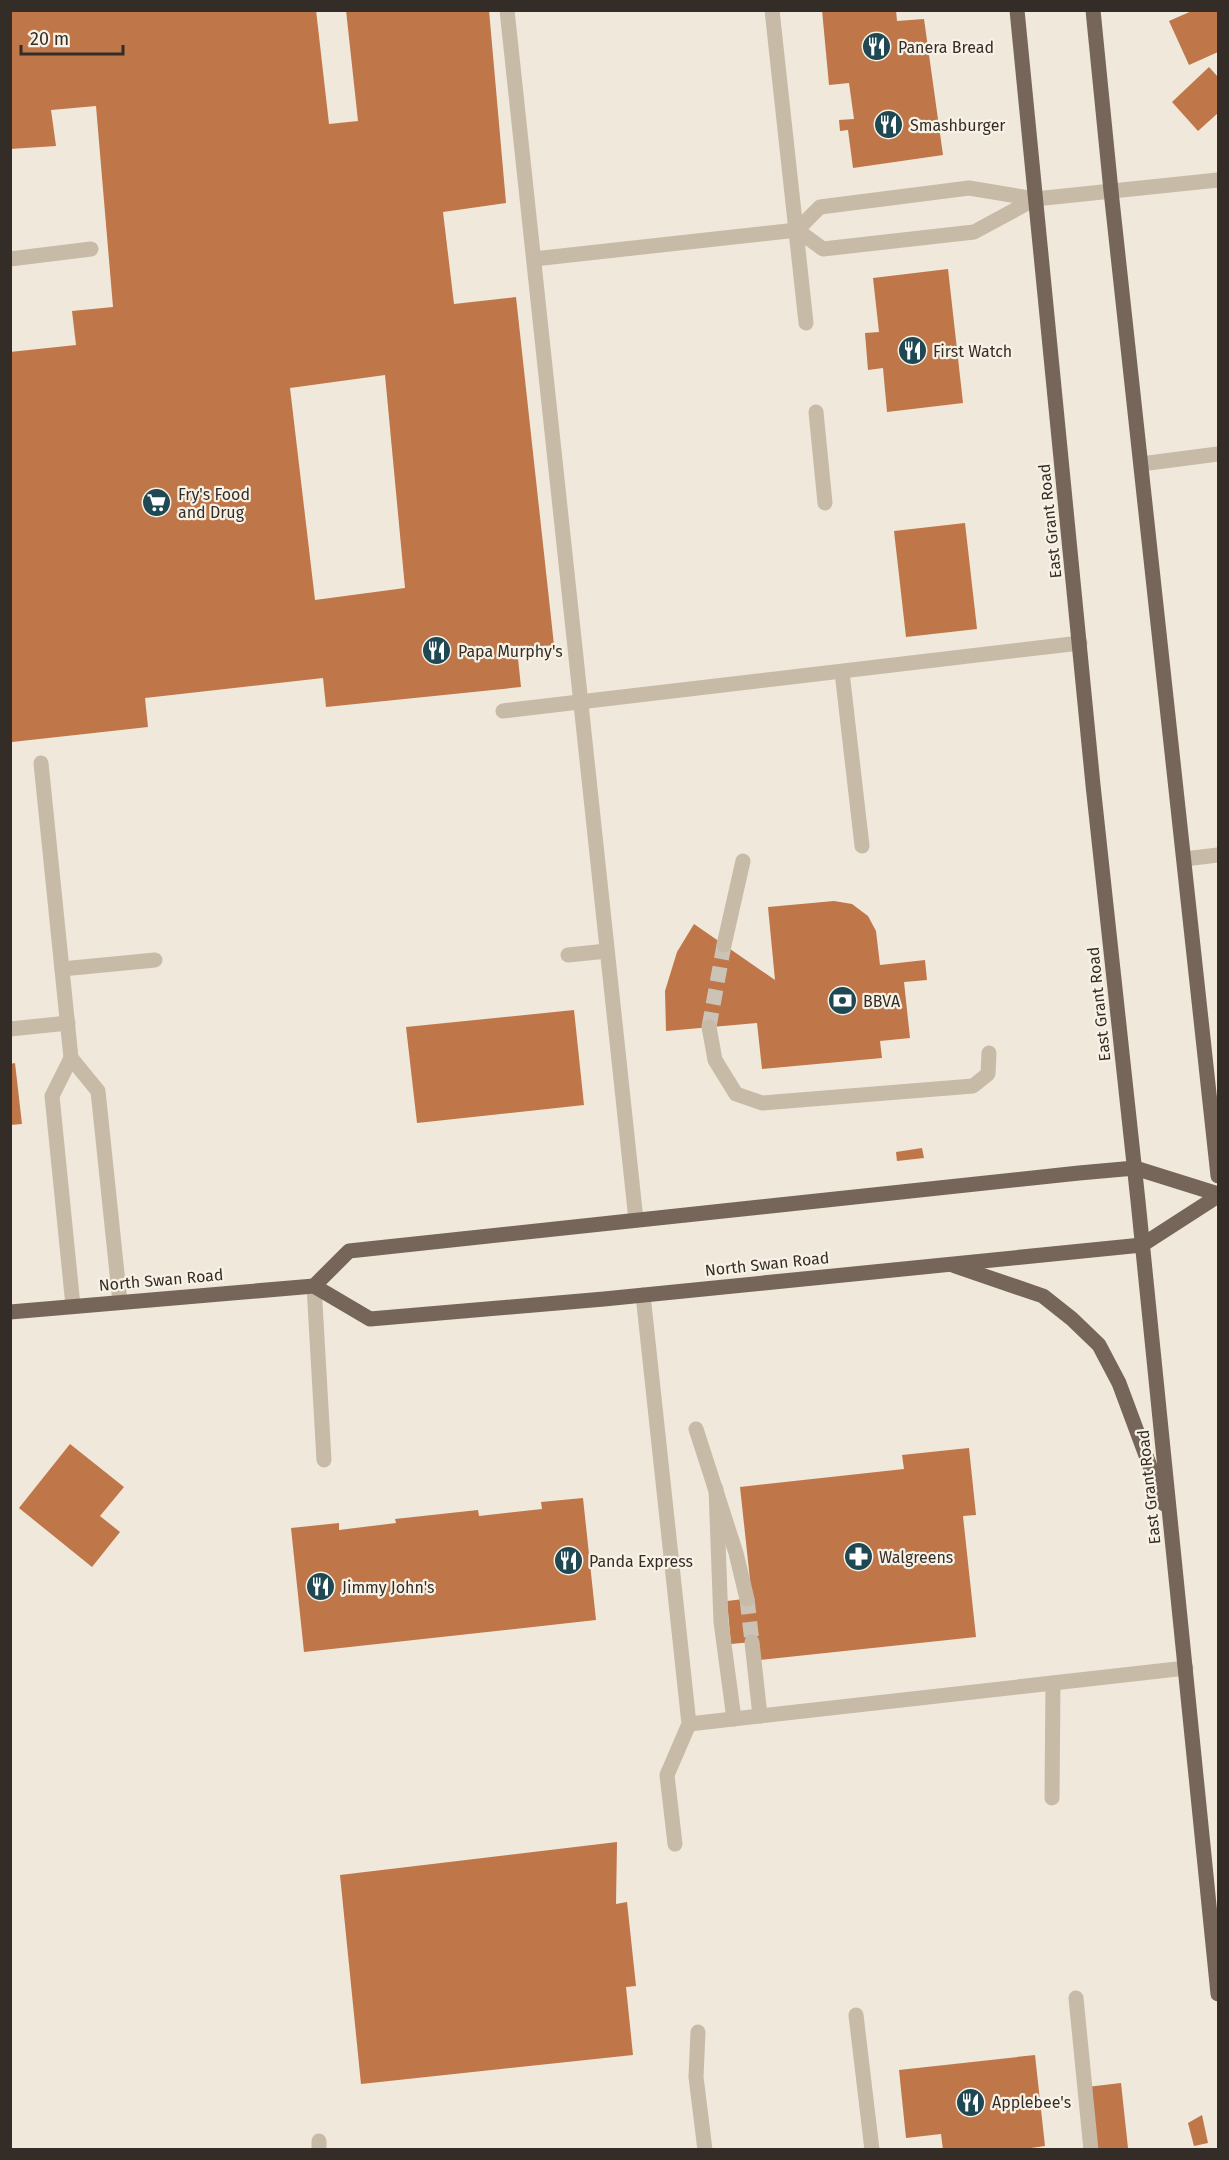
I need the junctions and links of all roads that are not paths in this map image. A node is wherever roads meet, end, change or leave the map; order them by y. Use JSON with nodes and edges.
{"nodes":[{"id":1,"x":507,"y":10,"type":"edge"},
{"id":2,"x":772,"y":10,"type":"edge"},
{"id":3,"x":1017,"y":10,"type":"edge"},
{"id":4,"x":1093,"y":10,"type":"edge"},
{"id":5,"x":1218,"y":180,"type":"edge"},
{"id":6,"x":1111,"y":191,"type":"junction"},
{"id":7,"x":1035,"y":199,"type":"junction"},
{"id":8,"x":797,"y":230,"type":"junction"},
{"id":9,"x":91,"y":249,"type":"dead end"},
{"id":10,"x":10,"y":259,"type":"edge"},
{"id":11,"x":534,"y":259,"type":"junction"},
{"id":12,"x":806,"y":323,"type":"dead end"},
{"id":13,"x":816,"y":412,"type":"dead end"},
{"id":14,"x":1218,"y":454,"type":"edge"},
{"id":15,"x":1141,"y":464,"type":"junction"},
{"id":16,"x":825,"y":503,"type":"dead end"},
{"id":17,"x":1080,"y":643,"type":"junction"},
{"id":18,"x":842,"y":672,"type":"junction"},
{"id":19,"x":580,"y":702,"type":"junction"},
{"id":20,"x":503,"y":711,"type":"dead end"},
{"id":21,"x":41,"y":763,"type":"dead end"},
{"id":22,"x":862,"y":846,"type":"dead end"},
{"id":23,"x":1218,"y":855,"type":"edge"},
{"id":24,"x":1184,"y":859,"type":"junction"},
{"id":25,"x":743,"y":861,"type":"dead end"},
{"id":26,"x":724,"y":945,"type":"tunnel mouth"},
{"id":27,"x":607,"y":951,"type":"junction"},
{"id":28,"x":568,"y":955,"type":"dead end"},
{"id":29,"x":154,"y":960,"type":"dead end"},
{"id":30,"x":62,"y":969,"type":"junction"},
{"id":31,"x":68,"y":1023,"type":"junction"},
{"id":32,"x":709,"y":1027,"type":"tunnel mouth"},
{"id":33,"x":10,"y":1029,"type":"edge"},
{"id":34,"x":989,"y":1053,"type":"dead end"},
{"id":35,"x":71,"y":1058,"type":"junction"},
{"id":36,"x":1135,"y":1168,"type":"junction"},
{"id":37,"x":1218,"y":1176,"type":"edge"},
{"id":38,"x":1218,"y":1195,"type":"edge"},
{"id":39,"x":636,"y":1220,"type":"junction"},
{"id":40,"x":1142,"y":1245,"type":"junction"},
{"id":41,"x":949,"y":1264,"type":"junction"},
{"id":42,"x":314,"y":1286,"type":"junction"},
{"id":43,"x":643,"y":1295,"type":"junction"},
{"id":44,"x":120,"y":1302,"type":"junction"},
{"id":45,"x":73,"y":1306,"type":"junction"},
{"id":46,"x":10,"y":1312,"type":"edge"},
{"id":47,"x":696,"y":1430,"type":"dead end"},
{"id":48,"x":324,"y":1460,"type":"dead end"},
{"id":49,"x":716,"y":1489,"type":"junction"},
{"id":50,"x":1171,"y":1523,"type":"junction"},
{"id":51,"x":747,"y":1599,"type":"tunnel mouth"},
{"id":52,"x":752,"y":1642,"type":"tunnel mouth"},
{"id":53,"x":1186,"y":1668,"type":"junction"},
{"id":54,"x":1053,"y":1683,"type":"junction"},
{"id":55,"x":760,"y":1716,"type":"junction"},
{"id":56,"x":734,"y":1719,"type":"junction"},
{"id":57,"x":689,"y":1724,"type":"junction"},
{"id":58,"x":1052,"y":1798,"type":"dead end"},
{"id":59,"x":675,"y":1844,"type":"dead end"},
{"id":60,"x":1218,"y":1989,"type":"edge"},
{"id":61,"x":1218,"y":1994,"type":"edge"},
{"id":62,"x":1076,"y":1998,"type":"dead end"},
{"id":63,"x":856,"y":2015,"type":"dead end"},
{"id":64,"x":698,"y":2032,"type":"dead end"},
{"id":65,"x":705,"y":2150,"type":"edge"},
{"id":66,"x":872,"y":2150,"type":"edge"},
{"id":67,"x":1091,"y":2150,"type":"edge"}],
"edges":[{"from":1,"to":11,"type":"street"},
{"from":2,"to":8,"type":"street"},
{"from":3,"to":7,"type":"main road","name":"East Grant Road"},
{"from":4,"to":6,"type":"main road"},
{"from":5,"to":6,"type":"street"},
{"from":6,"to":7,"type":"street"},
{"from":6,"to":15,"type":"main road"},
{"from":7,"to":8,"type":"street"},
{"from":7,"to":8,"type":"street"},
{"from":7,"to":17,"type":"main road","name":"East Grant Road"},
{"from":8,"to":11,"type":"street"},
{"from":8,"to":12,"type":"street"},
{"from":9,"to":10,"type":"street"},
{"from":11,"to":19,"type":"street"},
{"from":13,"to":16,"type":"street"},
{"from":14,"to":15,"type":"street"},
{"from":15,"to":24,"type":"main road"},
{"from":17,"to":18,"type":"street"},
{"from":17,"to":36,"type":"main road","name":"East Grant Road"},
{"from":18,"to":19,"type":"street"},
{"from":18,"to":22,"type":"street"},
{"from":19,"to":20,"type":"street"},
{"from":19,"to":27,"type":"street"},
{"from":21,"to":30,"type":"street"},
{"from":23,"to":24,"type":"street"},
{"from":24,"to":37,"type":"main road"},
{"from":25,"to":26,"type":"street"},
{"from":27,"to":28,"type":"street"},
{"from":27,"to":39,"type":"street"},
{"from":29,"to":30,"type":"street"},
{"from":30,"to":31,"type":"street"},
{"from":31,"to":33,"type":"street"},
{"from":31,"to":35,"type":"street"},
{"from":32,"to":34,"type":"street"},
{"from":35,"to":44,"type":"street"},
{"from":35,"to":45,"type":"street"},
{"from":36,"to":38,"type":"main road","name":"North Swan Road"},
{"from":36,"to":39,"type":"main road","name":"North Swan Road"},
{"from":36,"to":40,"type":"main road","name":"East Grant Road"},
{"from":38,"to":40,"type":"main road","name":"North Swan Road"},
{"from":39,"to":42,"type":"main road","name":"North Swan Road"},
{"from":40,"to":41,"type":"main road","name":"North Swan Road"},
{"from":40,"to":50,"type":"main road","name":"East Grant Road"},
{"from":41,"to":43,"type":"main road","name":"North Swan Road"},
{"from":41,"to":50,"type":"main road"},
{"from":42,"to":43,"type":"main road","name":"North Swan Road"},
{"from":42,"to":44,"type":"main road","name":"North Swan Road"},
{"from":42,"to":48,"type":"street"},
{"from":43,"to":57,"type":"street"},
{"from":44,"to":45,"type":"main road","name":"North Swan Road"},
{"from":45,"to":46,"type":"main road","name":"North Swan Road"},
{"from":47,"to":49,"type":"street"},
{"from":49,"to":51,"type":"street"},
{"from":49,"to":56,"type":"street"},
{"from":50,"to":53,"type":"main road","name":"East Grant Road"},
{"from":52,"to":55,"type":"street"},
{"from":53,"to":54,"type":"street"},
{"from":53,"to":60,"type":"main road","name":"East Grant Road"},
{"from":54,"to":55,"type":"street"},
{"from":54,"to":58,"type":"street"},
{"from":55,"to":56,"type":"street"},
{"from":56,"to":57,"type":"street"},
{"from":57,"to":59,"type":"street"},
{"from":60,"to":61,"type":"main road","name":"East Grant Road"},
{"from":62,"to":67,"type":"street"},
{"from":63,"to":66,"type":"street"},
{"from":64,"to":65,"type":"street"}]}
